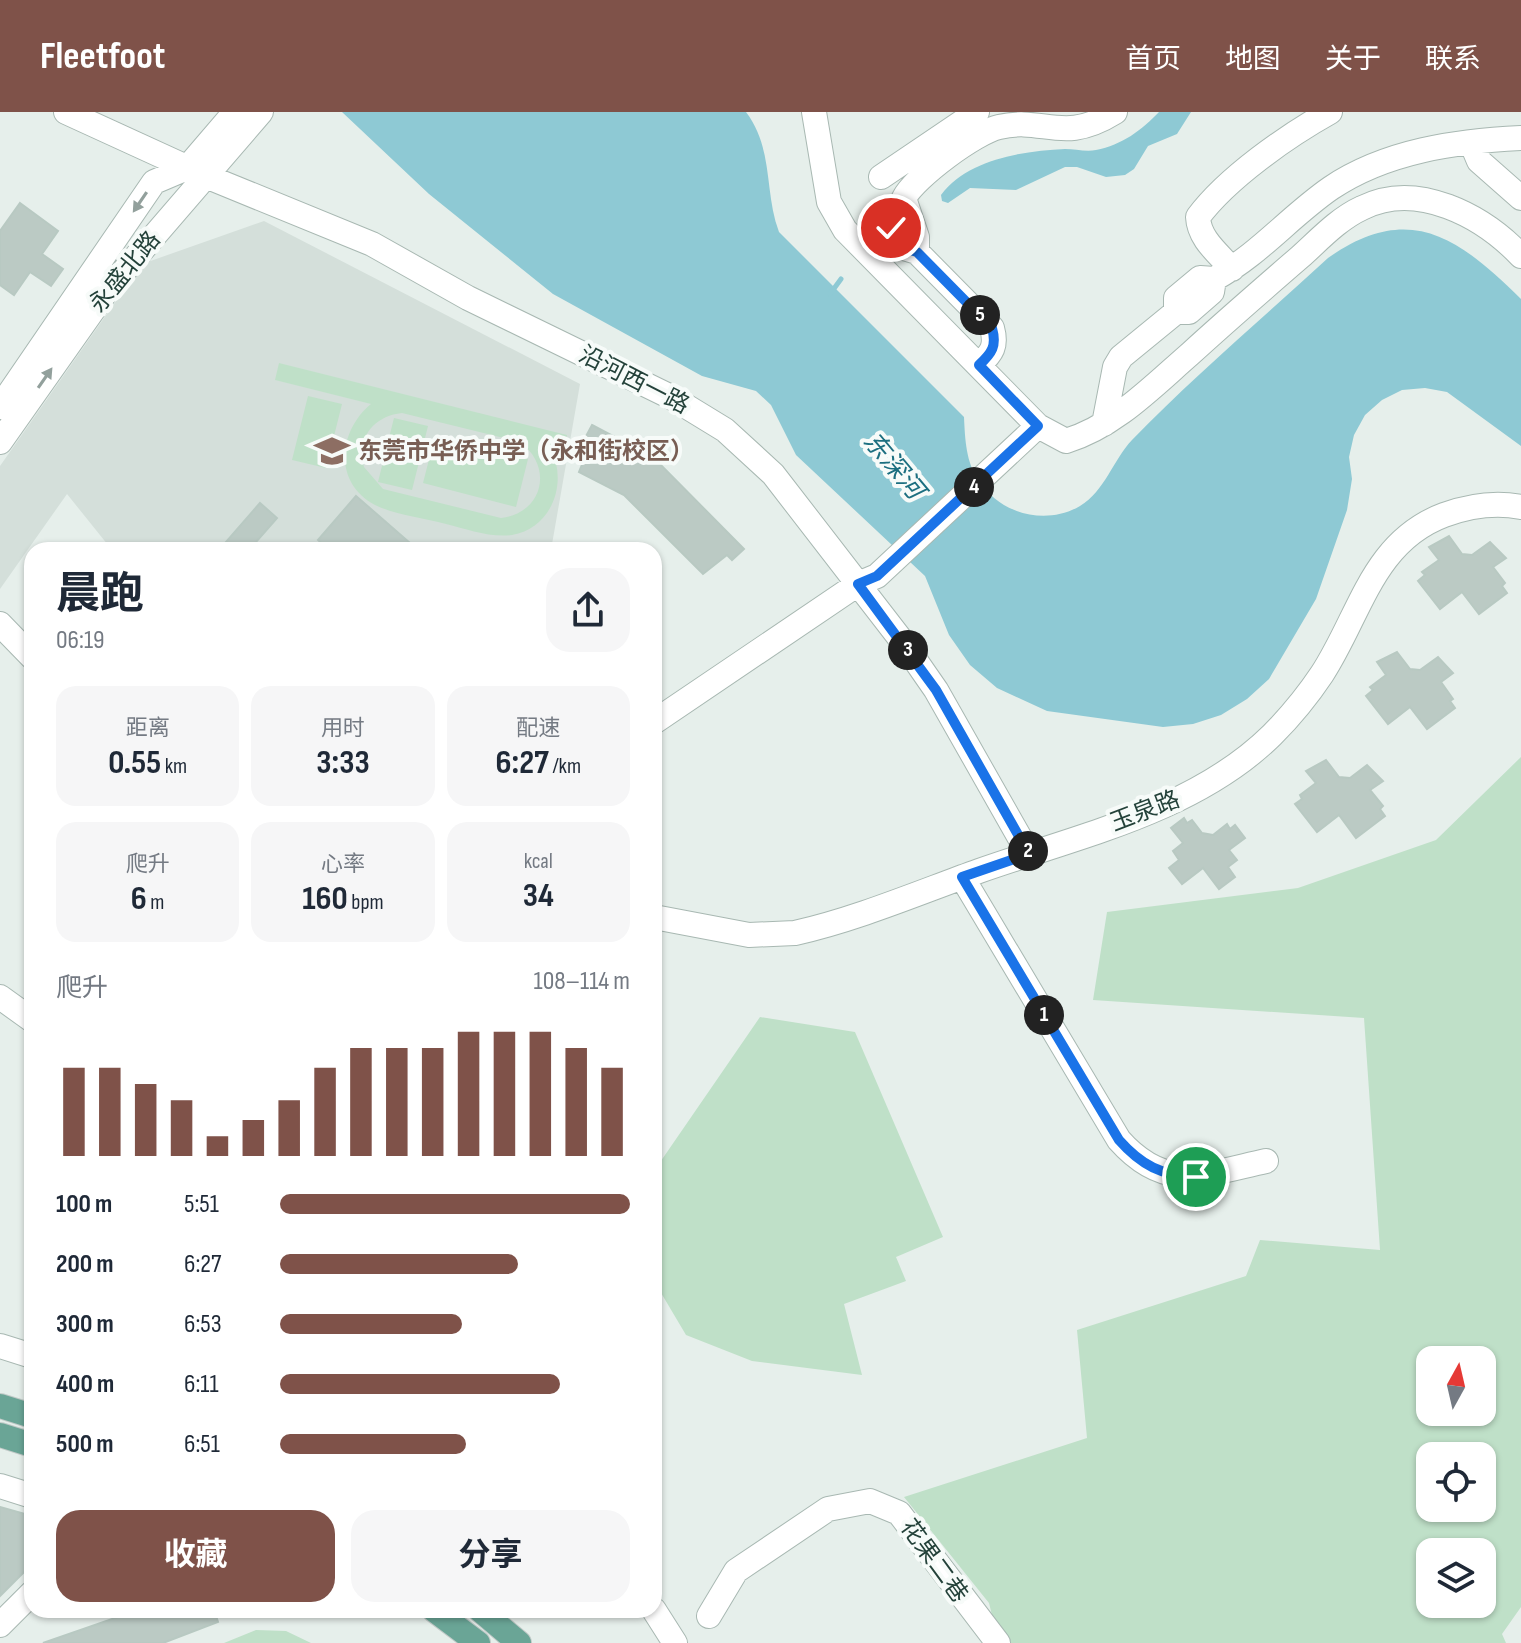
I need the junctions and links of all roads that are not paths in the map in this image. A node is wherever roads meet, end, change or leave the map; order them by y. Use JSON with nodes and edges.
{"nodes":[{"id":1,"x":66,"y":112,"type":"edge"},
{"id":2,"x":235,"y":112,"type":"edge"},
{"id":3,"x":261,"y":112,"type":"edge"},
{"id":4,"x":814,"y":112,"type":"edge"},
{"id":5,"x":977,"y":112,"type":"edge"},
{"id":6,"x":1115,"y":112,"type":"edge"},
{"id":7,"x":1330,"y":112,"type":"edge"},
{"id":8,"x":1012,"y":119,"type":"edge"},
{"id":9,"x":1521,"y":138,"type":"edge"},
{"id":10,"x":1471,"y":142,"type":"junction"},
{"id":11,"x":198,"y":173,"type":"junction"},
{"id":12,"x":881,"y":177,"type":"dead end"},
{"id":13,"x":1521,"y":198,"type":"edge"},
{"id":14,"x":1521,"y":256,"type":"edge"},
{"id":15,"x":1223,"y":274,"type":"junction"},
{"id":16,"x":979,"y":365,"type":"junction"},
{"id":17,"x":0,"y":407,"type":"edge"},
{"id":18,"x":1104,"y":424,"type":"junction"},
{"id":19,"x":1038,"y":426,"type":"junction"},
{"id":20,"x":0,"y":442,"type":"edge"},
{"id":21,"x":1521,"y":507,"type":"edge"},
{"id":22,"x":858,"y":584,"type":"junction"},
{"id":23,"x":0,"y":624,"type":"edge"},
{"id":24,"x":24,"y":649,"type":"edge"},
{"id":25,"x":662,"y":717,"type":"edge"},
{"id":26,"x":1029,"y":854,"type":"junction"},
{"id":27,"x":962,"y":877,"type":"junction"},
{"id":28,"x":662,"y":918,"type":"edge"},
{"id":29,"x":0,"y":997,"type":"edge"},
{"id":30,"x":24,"y":1014,"type":"edge"},
{"id":31,"x":1266,"y":1161,"type":"dead end"},
{"id":32,"x":0,"y":1346,"type":"edge"},
{"id":33,"x":24,"y":1354,"type":"edge"},
{"id":34,"x":0,"y":1406,"type":"edge"},
{"id":35,"x":24,"y":1414,"type":"edge"},
{"id":36,"x":0,"y":1435,"type":"edge"},
{"id":37,"x":24,"y":1442,"type":"edge"},
{"id":38,"x":0,"y":1486,"type":"edge"},
{"id":39,"x":24,"y":1494,"type":"edge"},
{"id":40,"x":17,"y":1603,"type":"edge"},
{"id":41,"x":709,"y":1616,"type":"dead end"},
{"id":42,"x":445,"y":1618,"type":"edge"},
{"id":43,"x":489,"y":1618,"type":"edge"},
{"id":44,"x":659,"y":1618,"type":"edge"},
{"id":45,"x":0,"y":1625,"type":"edge"},
{"id":46,"x":478,"y":1643,"type":"edge"},
{"id":47,"x":519,"y":1643,"type":"edge"},
{"id":48,"x":675,"y":1643,"type":"edge"},
{"id":49,"x":998,"y":1643,"type":"edge"}],
"edges":[{"from":1,"to":11,"type":"street","name":"沿河西一路"},
{"from":2,"to":11,"type":"street","name":"永盛北路"},
{"from":3,"to":11,"type":"street","name":"永盛北路"},
{"from":4,"to":16,"type":"street"},
{"from":5,"to":12,"type":"street"},
{"from":6,"to":8,"type":"street"},
{"from":7,"to":15,"type":"street"},
{"from":8,"to":16,"type":"street"},
{"from":9,"to":10,"type":"street"},
{"from":10,"to":13,"type":"street"},
{"from":10,"to":15,"type":"street"},
{"from":11,"to":17,"type":"street","name":"永盛北路","one_way":true},
{"from":20,"to":11,"type":"street","name":"永盛北路","one_way":true},
{"from":11,"to":22,"type":"street","name":"沿河西一路"},
{"from":14,"to":18,"type":"street"},
{"from":15,"to":18,"type":"street"},
{"from":16,"to":19,"type":"street"},
{"from":18,"to":19,"type":"street"},
{"from":19,"to":22,"type":"street"},
{"from":21,"to":26,"type":"street","name":"玉泉路"},
{"from":22,"to":25,"type":"street"},
{"from":22,"to":26,"type":"street","name":"沿河西一路"},
{"from":23,"to":24,"type":"street"},
{"from":26,"to":27,"type":"street","name":"玉泉路"},
{"from":27,"to":28,"type":"street","name":"玉泉路"},
{"from":27,"to":31,"type":"street"},
{"from":29,"to":30,"type":"street"},
{"from":32,"to":33,"type":"street"},
{"from":34,"to":35,"type":"main road"},
{"from":36,"to":37,"type":"main road"},
{"from":38,"to":39,"type":"street"},
{"from":40,"to":45,"type":"street"},
{"from":41,"to":49,"type":"street","name":"花果二巷"},
{"from":42,"to":46,"type":"main road"},
{"from":43,"to":47,"type":"main road"},
{"from":44,"to":48,"type":"street"}]}
